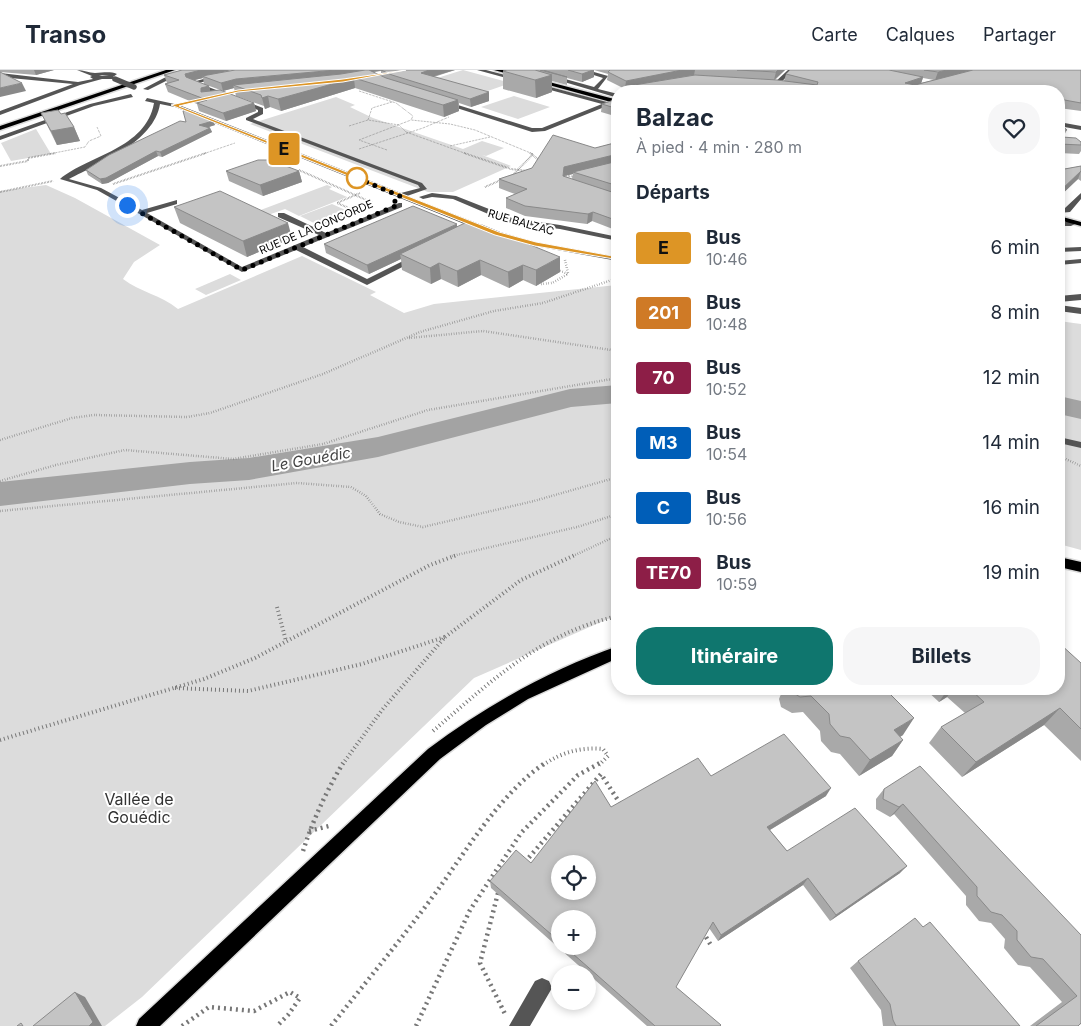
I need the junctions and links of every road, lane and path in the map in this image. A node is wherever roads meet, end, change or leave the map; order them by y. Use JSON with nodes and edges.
{"nodes":[{"id":1,"x":80,"y":70,"type":"edge"},
{"id":2,"x":159,"y":70,"type":"edge"},
{"id":3,"x":172,"y":70,"type":"edge"},
{"id":4,"x":200,"y":70,"type":"edge"},
{"id":5,"x":480,"y":70,"type":"edge"},
{"id":6,"x":497,"y":70,"type":"edge"},
{"id":7,"x":513,"y":70,"type":"edge"},
{"id":8,"x":527,"y":70,"type":"edge"},
{"id":9,"x":581,"y":70,"type":"edge"},
{"id":10,"x":791,"y":70,"type":"edge"},
{"id":11,"x":192,"y":71,"type":"edge"},
{"id":12,"x":0,"y":75,"type":"edge"},
{"id":13,"x":103,"y":75,"type":"edge"},
{"id":14,"x":226,"y":75,"type":"edge"},
{"id":15,"x":767,"y":83,"type":"edge"},
{"id":16,"x":78,"y":84,"type":"junction"},
{"id":17,"x":776,"y":84,"type":"junction"},
{"id":18,"x":780,"y":85,"type":"edge"},
{"id":19,"x":594,"y":90,"type":"junction"},
{"id":20,"x":131,"y":91,"type":"junction"},
{"id":21,"x":237,"y":91,"type":"edge"},
{"id":22,"x":359,"y":92,"type":"edge"},
{"id":23,"x":143,"y":94,"type":"junction"},
{"id":24,"x":222,"y":94,"type":"junction"},
{"id":25,"x":611,"y":94,"type":"edge"},
{"id":26,"x":207,"y":98,"type":"edge"},
{"id":27,"x":611,"y":99,"type":"edge"},
{"id":28,"x":611,"y":99,"type":"edge"},
{"id":29,"x":434,"y":100,"type":"edge"},
{"id":30,"x":392,"y":102,"type":"junction"},
{"id":31,"x":157,"y":103,"type":"junction"},
{"id":32,"x":187,"y":103,"type":"junction"},
{"id":33,"x":605,"y":105,"type":"junction"},
{"id":34,"x":611,"y":106,"type":"edge"},
{"id":35,"x":175,"y":108,"type":"junction"},
{"id":36,"x":468,"y":110,"type":"junction"},
{"id":37,"x":0,"y":112,"type":"edge"},
{"id":38,"x":152,"y":115,"type":"junction"},
{"id":39,"x":368,"y":120,"type":"junction"},
{"id":40,"x":411,"y":120,"type":"junction"},
{"id":41,"x":0,"y":122,"type":"edge"},
{"id":42,"x":432,"y":123,"type":"junction"},
{"id":43,"x":399,"y":125,"type":"junction"},
{"id":44,"x":1065,"y":125,"type":"edge"},
{"id":45,"x":349,"y":126,"type":"dead end"},
{"id":46,"x":97,"y":127,"type":"dead end"},
{"id":47,"x":0,"y":128,"type":"edge"},
{"id":48,"x":272,"y":128,"type":"junction"},
{"id":49,"x":1081,"y":128,"type":"edge"},
{"id":50,"x":406,"y":132,"type":"junction"},
{"id":51,"x":258,"y":133,"type":"junction"},
{"id":52,"x":490,"y":136,"type":"junction"},
{"id":53,"x":0,"y":138,"type":"edge"},
{"id":54,"x":248,"y":138,"type":"junction"},
{"id":55,"x":371,"y":144,"type":"junction"},
{"id":56,"x":449,"y":147,"type":"junction"},
{"id":57,"x":387,"y":150,"type":"dead end"},
{"id":58,"x":533,"y":154,"type":"junction"},
{"id":59,"x":544,"y":156,"type":"edge"},
{"id":60,"x":539,"y":159,"type":"junction"},
{"id":61,"x":355,"y":160,"type":"junction"},
{"id":62,"x":346,"y":163,"type":"dead end"},
{"id":63,"x":534,"y":165,"type":"edge"},
{"id":64,"x":0,"y":166,"type":"edge"},
{"id":65,"x":545,"y":166,"type":"edge"},
{"id":66,"x":299,"y":170,"type":"edge"},
{"id":67,"x":518,"y":170,"type":"junction"},
{"id":68,"x":559,"y":175,"type":"edge"},
{"id":69,"x":527,"y":176,"type":"edge"},
{"id":70,"x":576,"y":177,"type":"edge"},
{"id":71,"x":63,"y":179,"type":"junction"},
{"id":72,"x":485,"y":187,"type":"dead end"},
{"id":73,"x":98,"y":190,"type":"junction"},
{"id":74,"x":0,"y":192,"type":"edge"},
{"id":75,"x":414,"y":194,"type":"junction"},
{"id":76,"x":1081,"y":196,"type":"edge"},
{"id":77,"x":421,"y":200,"type":"junction"},
{"id":78,"x":174,"y":202,"type":"dead end"},
{"id":79,"x":400,"y":202,"type":"junction"},
{"id":80,"x":474,"y":206,"type":"junction"},
{"id":81,"x":388,"y":209,"type":"junction"},
{"id":82,"x":1065,"y":210,"type":"edge"},
{"id":83,"x":456,"y":212,"type":"junction"},
{"id":84,"x":141,"y":213,"type":"junction"},
{"id":85,"x":281,"y":215,"type":"dead end"},
{"id":86,"x":1065,"y":222,"type":"edge"},
{"id":87,"x":1065,"y":222,"type":"edge"},
{"id":88,"x":1071,"y":224,"type":"joint"},
{"id":89,"x":1081,"y":225,"type":"edge"},
{"id":90,"x":325,"y":235,"type":"junction"},
{"id":91,"x":611,"y":238,"type":"edge"},
{"id":92,"x":1081,"y":242,"type":"edge"},
{"id":93,"x":1065,"y":243,"type":"edge"},
{"id":94,"x":296,"y":247,"type":"junction"},
{"id":95,"x":1081,"y":249,"type":"edge"},
{"id":96,"x":1065,"y":250,"type":"edge"},
{"id":97,"x":210,"y":252,"type":"junction"},
{"id":98,"x":611,"y":252,"type":"edge"},
{"id":99,"x":1081,"y":254,"type":"edge"},
{"id":100,"x":424,"y":255,"type":"edge"},
{"id":101,"x":564,"y":255,"type":"junction"},
{"id":102,"x":1065,"y":255,"type":"edge"},
{"id":103,"x":196,"y":257,"type":"dead end"},
{"id":104,"x":611,"y":258,"type":"edge"},
{"id":105,"x":1081,"y":261,"type":"edge"},
{"id":106,"x":1065,"y":262,"type":"edge"},
{"id":107,"x":231,"y":263,"type":"junction"},
{"id":108,"x":611,"y":263,"type":"edge"},
{"id":109,"x":550,"y":266,"type":"edge"},
{"id":110,"x":217,"y":269,"type":"dead end"},
{"id":111,"x":568,"y":274,"type":"junction"},
{"id":112,"x":611,"y":280,"type":"edge"},
{"id":113,"x":541,"y":284,"type":"edge"},
{"id":114,"x":1081,"y":297,"type":"edge"},
{"id":115,"x":1065,"y":298,"type":"edge"},
{"id":116,"x":1065,"y":309,"type":"edge"},
{"id":117,"x":1081,"y":311,"type":"edge"},
{"id":118,"x":404,"y":339,"type":"junction"},
{"id":119,"x":611,"y":350,"type":"edge"},
{"id":120,"x":611,"y":379,"type":"edge"},
{"id":121,"x":0,"y":440,"type":"edge"},
{"id":122,"x":1065,"y":441,"type":"edge"},
{"id":123,"x":1081,"y":445,"type":"edge"},
{"id":124,"x":1065,"y":459,"type":"edge"},
{"id":125,"x":1081,"y":466,"type":"edge"},
{"id":126,"x":611,"y":479,"type":"edge"},
{"id":127,"x":0,"y":481,"type":"edge"},
{"id":128,"x":0,"y":511,"type":"edge"},
{"id":129,"x":611,"y":516,"type":"edge"},
{"id":130,"x":611,"y":538,"type":"edge"},
{"id":131,"x":1065,"y":563,"type":"edge"},
{"id":132,"x":1081,"y":567,"type":"edge"},
{"id":133,"x":277,"y":607,"type":"dead end"},
{"id":134,"x":445,"y":637,"type":"junction"},
{"id":135,"x":286,"y":641,"type":"junction"},
{"id":136,"x":611,"y":655,"type":"edge"},
{"id":137,"x":175,"y":688,"type":"junction"},
{"id":138,"x":0,"y":740,"type":"edge"},
{"id":139,"x":330,"y":784,"type":"dead end"},
{"id":140,"x":622,"y":807,"type":"edge"},
{"id":141,"x":524,"y":864,"type":"edge"},
{"id":142,"x":498,"y":894,"type":"edge"},
{"id":143,"x":698,"y":923,"type":"edge"},
{"id":144,"x":712,"y":947,"type":"dead end"},
{"id":145,"x":542,"y":988,"type":"dead end"},
{"id":146,"x":513,"y":1022,"type":"edge"},
{"id":147,"x":146,"y":1026,"type":"edge"},
{"id":148,"x":182,"y":1026,"type":"edge"},
{"id":149,"x":277,"y":1026,"type":"edge"},
{"id":150,"x":331,"y":1026,"type":"edge"},
{"id":151,"x":416,"y":1026,"type":"edge"}],
"edges":[{"from":1,"to":13,"type":"street"},
{"from":2,"to":41,"type":"highway"},
{"from":3,"to":47,"type":"highway"},
{"from":4,"to":11,"type":"street"},
{"from":5,"to":33,"type":"street"},
{"from":6,"to":27,"type":"main road"},
{"from":7,"to":28,"type":"main road"},
{"from":8,"to":19,"type":"street"},
{"from":9,"to":19,"type":"street"},
{"from":10,"to":17,"type":"street"},
{"from":11,"to":23,"type":"street"},
{"from":12,"to":16,"type":"street"},
{"from":13,"to":16,"type":"street"},
{"from":13,"to":20,"type":"street"},
{"from":14,"to":24,"type":"street"},
{"from":15,"to":17,"type":"street"},
{"from":16,"to":37,"type":"street"},
{"from":17,"to":18,"type":"street"},
{"from":19,"to":25,"type":"street"},
{"from":20,"to":23,"type":"street"},
{"from":20,"to":53,"type":"street"},
{"from":21,"to":24,"type":"street"},
{"from":22,"to":30,"type":"path"},
{"from":23,"to":31,"type":"street","name":"RUE BALZAC"},
{"from":23,"to":35,"type":"street"},
{"from":24,"to":26,"type":"street"},
{"from":24,"to":48,"type":"street"},
{"from":29,"to":36,"type":"street"},
{"from":30,"to":39,"type":"path"},
{"from":30,"to":40,"type":"path"},
{"from":31,"to":35,"type":"street","name":"RUE BALZAC"},
{"from":31,"to":38,"type":"street"},
{"from":32,"to":35,"type":"street","name":"RUE BALZAC"},
{"from":32,"to":35,"type":"street","name":"RUE BALZAC"},
{"from":32,"to":51,"type":"street","name":"RUE BALZAC"},
{"from":33,"to":34,"type":"street"},
{"from":33,"to":36,"type":"street"},
{"from":35,"to":38,"type":"street"},
{"from":35,"to":54,"type":"street","name":"RUE BALZAC"},
{"from":35,"to":79,"type":"street"},
{"from":36,"to":42,"type":"path"},
{"from":38,"to":71,"type":"street"},
{"from":39,"to":43,"type":"path"},
{"from":39,"to":45,"type":"path"},
{"from":40,"to":42,"type":"path"},
{"from":40,"to":43,"type":"path"},
{"from":42,"to":50,"type":"path"},
{"from":42,"to":52,"type":"path"},
{"from":43,"to":50,"type":"path"},
{"from":43,"to":55,"type":"path"},
{"from":44,"to":49,"type":"street"},
{"from":46,"to":64,"type":"path"},
{"from":48,"to":51,"type":"street"},
{"from":48,"to":61,"type":"street"},
{"from":50,"to":55,"type":"path"},
{"from":50,"to":56,"type":"path"},
{"from":51,"to":75,"type":"street","name":"RUE BALZAC"},
{"from":52,"to":56,"type":"path"},
{"from":52,"to":58,"type":"path"},
{"from":54,"to":73,"type":"path"},
{"from":54,"to":79,"type":"street","name":"RUE BALZAC"},
{"from":55,"to":57,"type":"path"},
{"from":56,"to":67,"type":"path"},
{"from":58,"to":60,"type":"path"},
{"from":58,"to":67,"type":"path"},
{"from":59,"to":60,"type":"path"},
{"from":60,"to":63,"type":"path"},
{"from":60,"to":65,"type":"path"},
{"from":61,"to":62,"type":"street"},
{"from":61,"to":75,"type":"street"},
{"from":66,"to":81,"type":"path"},
{"from":67,"to":69,"type":"path"},
{"from":67,"to":72,"type":"path"},
{"from":68,"to":70,"type":"path"},
{"from":71,"to":73,"type":"street"},
{"from":71,"to":74,"type":"path"},
{"from":73,"to":84,"type":"street"},
{"from":75,"to":77,"type":"street","name":"RUE BALZAC"},
{"from":75,"to":79,"type":"street"},
{"from":76,"to":82,"type":"street"},
{"from":77,"to":79,"type":"street"},
{"from":77,"to":79,"type":"street"},
{"from":77,"to":80,"type":"street"},
{"from":77,"to":83,"type":"street","name":"RUE BALZAC"},
{"from":77,"to":104,"type":"street"},
{"from":78,"to":84,"type":"street"},
{"from":79,"to":81,"type":"street","name":"RUE DE LA CONCORDE"},
{"from":79,"to":101,"type":"street","name":"RUE BALZAC"},
{"from":80,"to":83,"type":"street"},
{"from":80,"to":91,"type":"street"},
{"from":81,"to":90,"type":"street","name":"RUE DE LA CONCORDE"},
{"from":83,"to":98,"type":"street","name":"RUE BALZAC"},
{"from":84,"to":97,"type":"street"},
{"from":85,"to":90,"type":"street"},
{"from":86,"to":88,"type":"street"},
{"from":87,"to":89,"type":"main road"},
{"from":88,"to":89,"type":"main road"},
{"from":90,"to":94,"type":"street","name":"RUE DE LA CONCORDE"},
{"from":92,"to":93,"type":"street"},
{"from":94,"to":100,"type":"street"},
{"from":94,"to":107,"type":"street","name":"RUE DE LA CONCORDE"},
{"from":95,"to":96,"type":"street"},
{"from":97,"to":103,"type":"street"},
{"from":97,"to":107,"type":"street"},
{"from":99,"to":102,"type":"street"},
{"from":101,"to":108,"type":"street","name":"RUE BALZAC"},
{"from":101,"to":111,"type":"path"},
{"from":105,"to":106,"type":"street"},
{"from":107,"to":110,"type":"street"},
{"from":109,"to":111,"type":"path"},
{"from":111,"to":113,"type":"path"},
{"from":112,"to":118,"type":"path"},
{"from":114,"to":115,"type":"street"},
{"from":116,"to":117,"type":"street"},
{"from":118,"to":119,"type":"path"},
{"from":118,"to":121,"type":"path"},
{"from":120,"to":127,"type":"path"},
{"from":122,"to":123,"type":"street"},
{"from":124,"to":125,"type":"path"},
{"from":126,"to":128,"type":"path"},
{"from":129,"to":135,"type":"path"},
{"from":130,"to":134,"type":"path"},
{"from":131,"to":132,"type":"main road"},
{"from":133,"to":135,"type":"path"},
{"from":134,"to":137,"type":"path"},
{"from":134,"to":139,"type":"path"},
{"from":135,"to":137,"type":"path"},
{"from":136,"to":147,"type":"main road"},
{"from":137,"to":138,"type":"path"},
{"from":140,"to":141,"type":"path"},
{"from":142,"to":146,"type":"path"},
{"from":143,"to":144,"type":"path"},
{"from":145,"to":146,"type":"street"},
{"from":148,"to":149,"type":"path"},
{"from":150,"to":151,"type":"path"}]}
